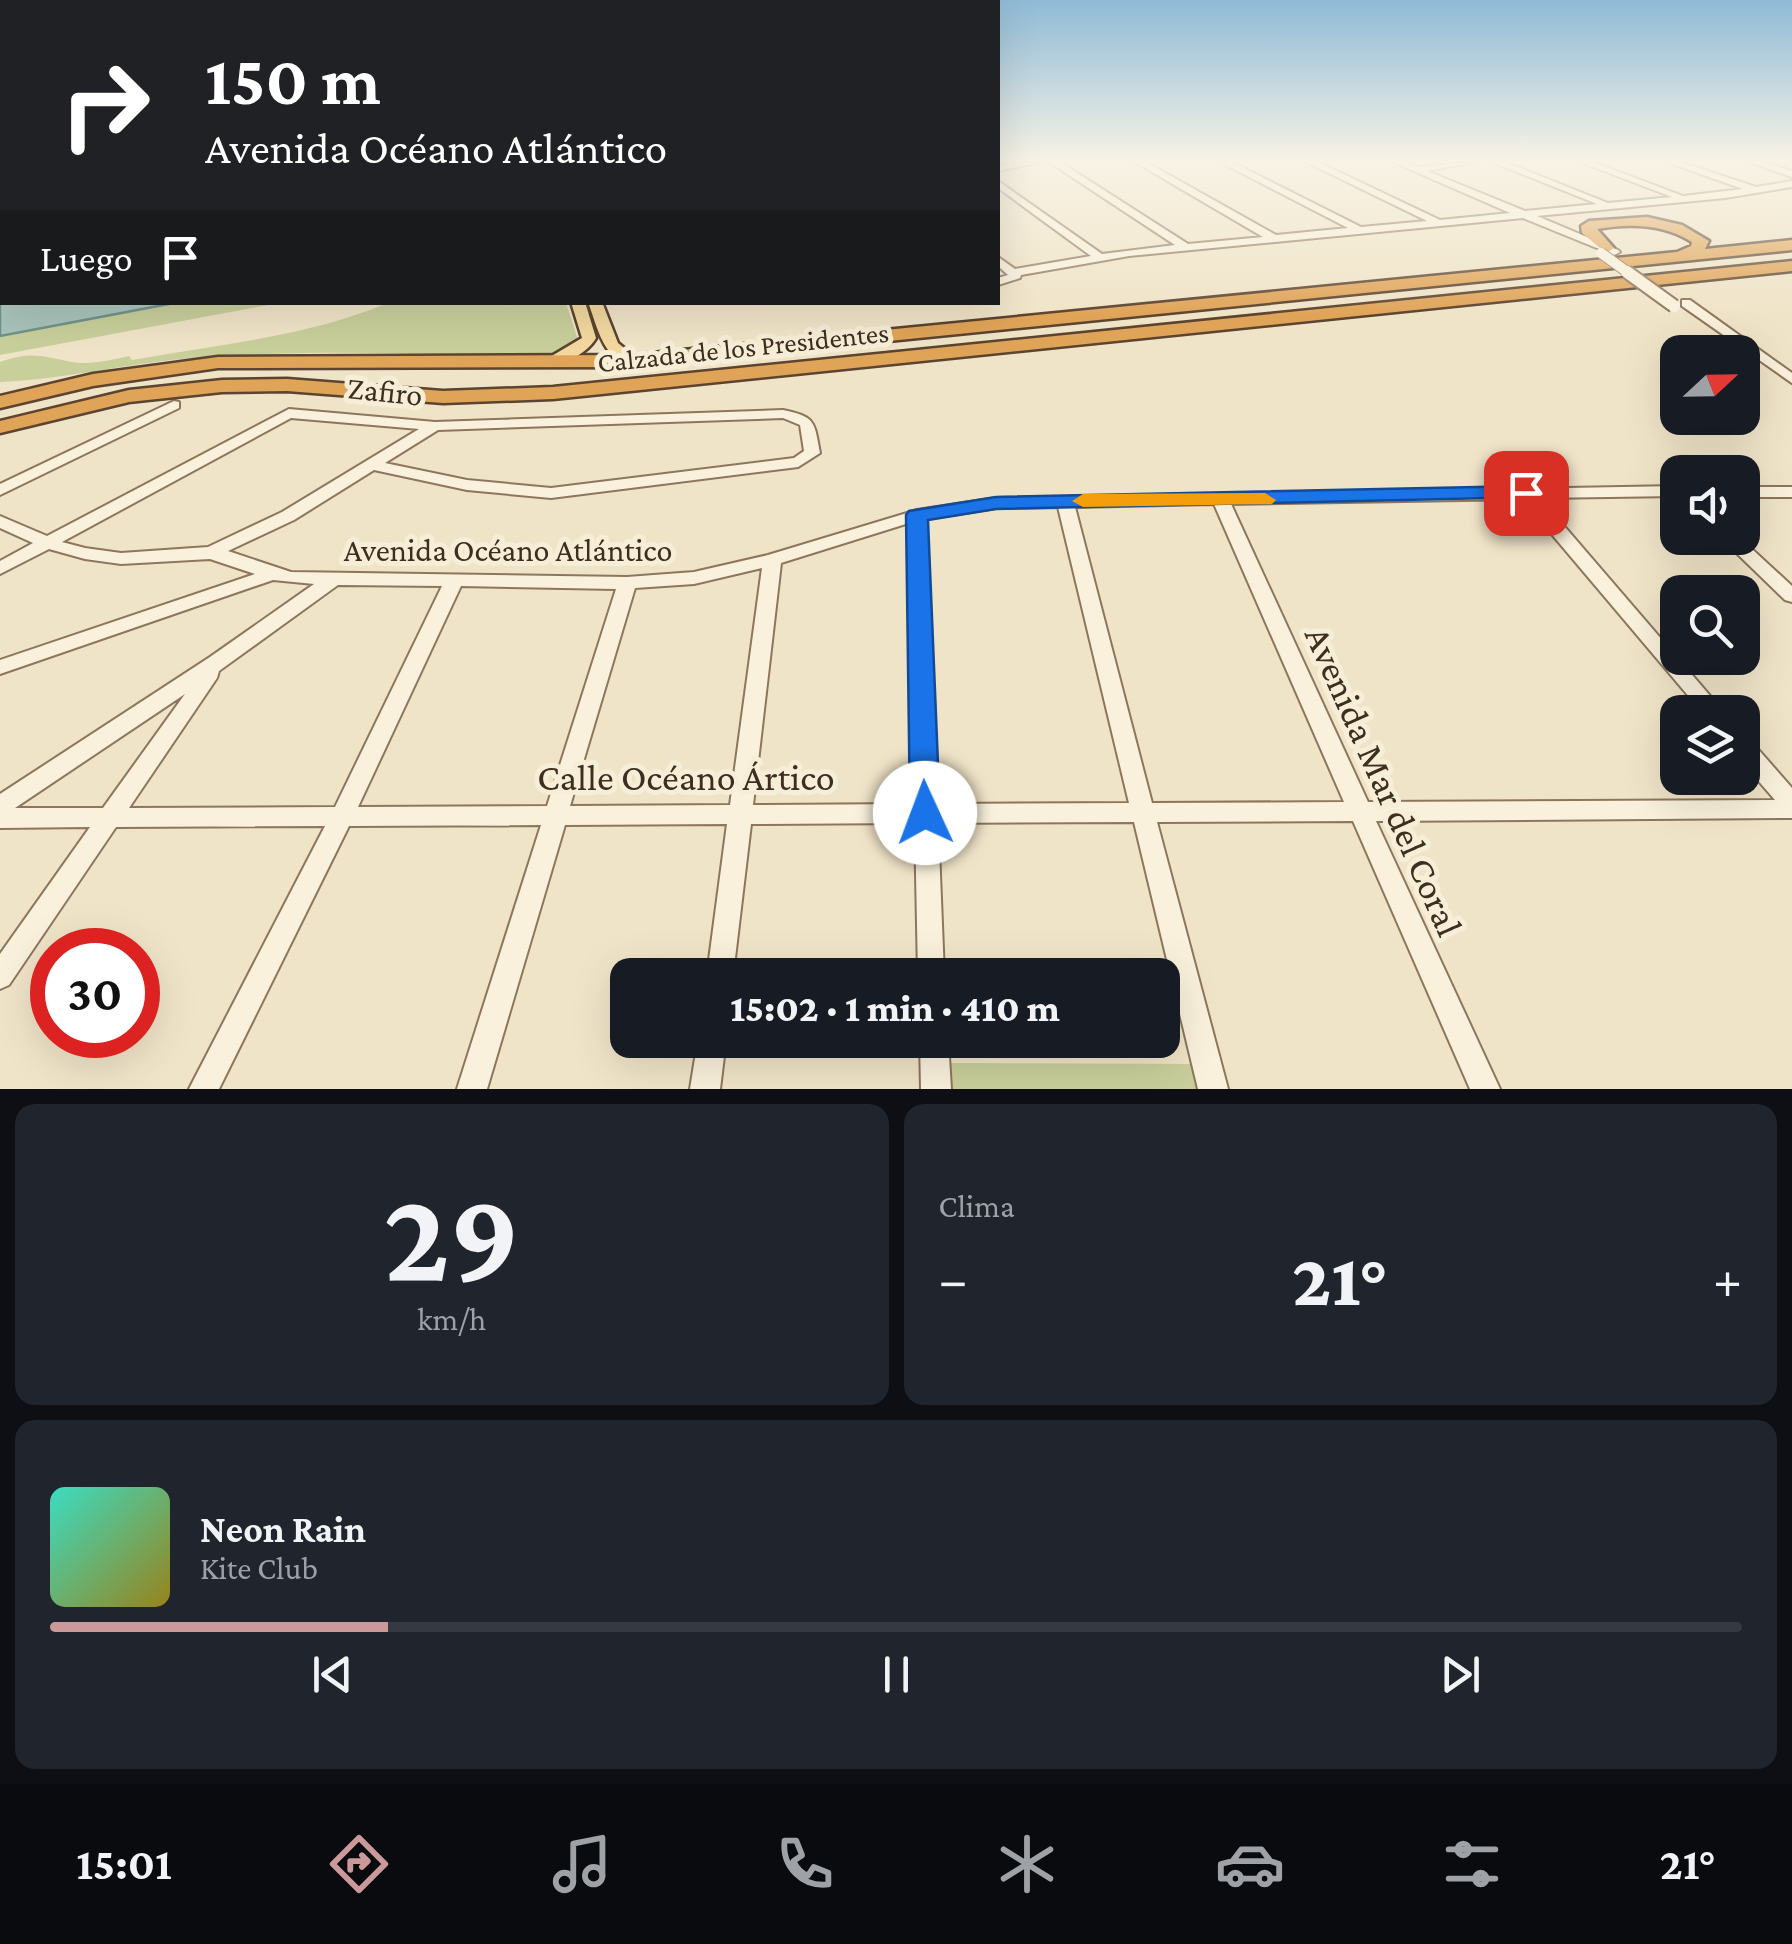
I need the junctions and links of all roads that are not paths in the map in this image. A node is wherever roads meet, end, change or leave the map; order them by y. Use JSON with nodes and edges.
{"nodes":[{"id":1,"x":1037,"y":213,"type":"edge"},
{"id":2,"x":1132,"y":213,"type":"edge"},
{"id":3,"x":1229,"y":213,"type":"edge"},
{"id":4,"x":1325,"y":213,"type":"edge"},
{"id":5,"x":1419,"y":213,"type":"edge"},
{"id":6,"x":1507,"y":213,"type":"edge"},
{"id":7,"x":1516,"y":213,"type":"edge"},
{"id":8,"x":1436,"y":221,"type":"junction"},
{"id":9,"x":1357,"y":229,"type":"junction"},
{"id":10,"x":1274,"y":238,"type":"junction"},
{"id":11,"x":1792,"y":245,"type":"edge"},
{"id":12,"x":1185,"y":247,"type":"junction"},
{"id":13,"x":1607,"y":251,"type":"junction"},
{"id":14,"x":1679,"y":256,"type":"junction"},
{"id":15,"x":1099,"y":258,"type":"junction"},
{"id":16,"x":1000,"y":262,"type":"edge"},
{"id":17,"x":1792,"y":266,"type":"edge"},
{"id":18,"x":1015,"y":274,"type":"junction"},
{"id":19,"x":1000,"y":281,"type":"edge"},
{"id":20,"x":1680,"y":304,"type":"junction"},
{"id":21,"x":579,"y":305,"type":"edge"},
{"id":22,"x":596,"y":305,"type":"edge"},
{"id":23,"x":1717,"y":335,"type":"edge"},
{"id":24,"x":835,"y":341,"type":"junction"},
{"id":25,"x":808,"y":344,"type":"junction"},
{"id":26,"x":631,"y":360,"type":"junction"},
{"id":27,"x":550,"y":362,"type":"junction"},
{"id":28,"x":838,"y":364,"type":"junction"},
{"id":29,"x":807,"y":368,"type":"junction"},
{"id":30,"x":1760,"y":369,"type":"edge"},
{"id":31,"x":1792,"y":378,"type":"edge"},
{"id":32,"x":83,"y":380,"type":"junction"},
{"id":33,"x":0,"y":391,"type":"edge"},
{"id":34,"x":1792,"y":392,"type":"edge"},
{"id":35,"x":0,"y":402,"type":"edge"},
{"id":36,"x":174,"y":405,"type":"dead end"},
{"id":37,"x":0,"y":423,"type":"edge"},
{"id":38,"x":435,"y":426,"type":"junction"},
{"id":39,"x":375,"y":466,"type":"junction"},
{"id":40,"x":0,"y":490,"type":"edge"},
{"id":41,"x":1660,"y":492,"type":"edge"},
{"id":42,"x":1760,"y":492,"type":"edge"},
{"id":43,"x":1792,"y":492,"type":"edge"},
{"id":44,"x":1526,"y":493,"type":"junction"},
{"id":45,"x":1065,"y":501,"type":"junction"},
{"id":46,"x":1222,"y":501,"type":"junction"},
{"id":47,"x":917,"y":515,"type":"junction"},
{"id":48,"x":0,"y":521,"type":"edge"},
{"id":49,"x":45,"y":544,"type":"junction"},
{"id":50,"x":210,"y":553,"type":"junction"},
{"id":51,"x":1748,"y":555,"type":"edge"},
{"id":52,"x":772,"y":560,"type":"junction"},
{"id":53,"x":0,"y":568,"type":"edge"},
{"id":54,"x":269,"y":574,"type":"junction"},
{"id":55,"x":331,"y":581,"type":"junction"},
{"id":56,"x":454,"y":581,"type":"junction"},
{"id":57,"x":626,"y":583,"type":"junction"},
{"id":58,"x":1792,"y":596,"type":"edge"},
{"id":59,"x":217,"y":662,"type":"junction"},
{"id":60,"x":0,"y":667,"type":"edge"},
{"id":61,"x":1699,"y":695,"type":"edge"},
{"id":62,"x":1760,"y":768,"type":"edge"},
{"id":63,"x":0,"y":806,"type":"edge"},
{"id":64,"x":1792,"y":806,"type":"edge"},
{"id":65,"x":1358,"y":811,"type":"junction"},
{"id":66,"x":1144,"y":812,"type":"junction"},
{"id":67,"x":925,"y":813,"type":"junction"},
{"id":68,"x":741,"y":814,"type":"junction"},
{"id":69,"x":555,"y":815,"type":"junction"},
{"id":70,"x":342,"y":816,"type":"junction"},
{"id":71,"x":0,"y":818,"type":"edge"},
{"id":72,"x":112,"y":818,"type":"junction"},
{"id":73,"x":722,"y":958,"type":"edge"},
{"id":74,"x":930,"y":958,"type":"edge"},
{"id":75,"x":0,"y":976,"type":"edge"},
{"id":76,"x":709,"y":1058,"type":"edge"},
{"id":77,"x":935,"y":1058,"type":"edge"},
{"id":78,"x":204,"y":1089,"type":"edge"},
{"id":79,"x":472,"y":1089,"type":"edge"},
{"id":80,"x":705,"y":1089,"type":"edge"},
{"id":81,"x":936,"y":1089,"type":"edge"},
{"id":82,"x":1213,"y":1089,"type":"edge"},
{"id":83,"x":1485,"y":1089,"type":"edge"}],
"edges":[{"from":1,"to":15,"type":"street"},
{"from":2,"to":12,"type":"street"},
{"from":3,"to":10,"type":"street"},
{"from":4,"to":9,"type":"street"},
{"from":5,"to":8,"type":"street"},
{"from":6,"to":8,"type":"street"},
{"from":7,"to":13,"type":"street"},
{"from":8,"to":9,"type":"street"},
{"from":9,"to":10,"type":"street"},
{"from":10,"to":12,"type":"street"},
{"from":11,"to":14,"type":"highway","name":"Calzada de los Presidentes"},
{"from":12,"to":15,"type":"street"},
{"from":13,"to":14,"type":"highway"},
{"from":13,"to":20,"type":"street","bridge":true},
{"from":14,"to":24,"type":"highway","name":"Calzada de los Presidentes"},
{"from":15,"to":18,"type":"street"},
{"from":16,"to":18,"type":"street"},
{"from":17,"to":28,"type":"highway","name":"Calzada de los Presidentes"},
{"from":18,"to":19,"type":"street"},
{"from":20,"to":23,"type":"street"},
{"from":20,"to":31,"type":"street"},
{"from":21,"to":27,"type":"main road"},
{"from":22,"to":26,"type":"main road"},
{"from":24,"to":25,"type":"highway","name":"Calzada de los Presidentes"},
{"from":24,"to":28,"type":"highway"},
{"from":25,"to":26,"type":"highway","name":"Calzada de los Presidentes"},
{"from":25,"to":29,"type":"highway"},
{"from":26,"to":27,"type":"highway","name":"Calzada de los Presidentes"},
{"from":27,"to":32,"type":"highway","name":"Calzada de los Presidentes"},
{"from":28,"to":29,"type":"highway","name":"Calzada de los Presidentes"},
{"from":29,"to":37,"type":"highway","name":"Calzada de los Presidentes"},
{"from":30,"to":34,"type":"street"},
{"from":32,"to":33,"type":"highway"},
{"from":32,"to":35,"type":"highway","name":"Calzada de los Presidentes"},
{"from":36,"to":40,"type":"street"},
{"from":38,"to":39,"type":"street"},
{"from":38,"to":39,"type":"street","name":"Zafiro"},
{"from":38,"to":49,"type":"street","name":"Zafiro"},
{"from":39,"to":50,"type":"street"},
{"from":41,"to":44,"type":"street","name":"Avenida Océano Atlántico"},
{"from":42,"to":43,"type":"street"},
{"from":44,"to":46,"type":"street","name":"Avenida Océano Atlántico"},
{"from":44,"to":61,"type":"street"},
{"from":45,"to":46,"type":"street","name":"Avenida Océano Atlántico"},
{"from":45,"to":47,"type":"street","name":"Avenida Océano Atlántico"},
{"from":45,"to":66,"type":"street"},
{"from":46,"to":65,"type":"street","name":"Avenida Mar del Coral"},
{"from":47,"to":52,"type":"street","name":"Avenida Océano Atlántico"},
{"from":47,"to":67,"type":"street"},
{"from":48,"to":49,"type":"street","name":"Avenida Océano Atlántico"},
{"from":49,"to":50,"type":"street","name":"Avenida Océano Atlántico"},
{"from":49,"to":53,"type":"street","name":"Zafiro"},
{"from":50,"to":54,"type":"street","name":"Avenida Océano Atlántico"},
{"from":51,"to":58,"type":"street"},
{"from":52,"to":57,"type":"street","name":"Avenida Océano Atlántico"},
{"from":52,"to":68,"type":"street"},
{"from":54,"to":55,"type":"street","name":"Avenida Océano Atlántico"},
{"from":54,"to":60,"type":"street"},
{"from":55,"to":56,"type":"street","name":"Avenida Océano Atlántico"},
{"from":55,"to":59,"type":"street"},
{"from":56,"to":57,"type":"street","name":"Avenida Océano Atlántico"},
{"from":56,"to":70,"type":"street"},
{"from":57,"to":69,"type":"street"},
{"from":59,"to":63,"type":"street"},
{"from":59,"to":72,"type":"street"},
{"from":62,"to":64,"type":"street"},
{"from":64,"to":65,"type":"street","name":"Calle Océano Ártico"},
{"from":65,"to":66,"type":"street","name":"Calle Océano Ártico"},
{"from":65,"to":83,"type":"street","name":"Avenida Mar del Coral"},
{"from":66,"to":67,"type":"street","name":"Calle Océano Ártico"},
{"from":66,"to":82,"type":"street"},
{"from":67,"to":68,"type":"street","name":"Calle Océano Ártico"},
{"from":67,"to":74,"type":"street"},
{"from":68,"to":69,"type":"street","name":"Calle Océano Ártico"},
{"from":68,"to":73,"type":"street"},
{"from":69,"to":70,"type":"street","name":"Calle Océano Ártico"},
{"from":69,"to":79,"type":"street"},
{"from":70,"to":72,"type":"street","name":"Calle Océano Ártico"},
{"from":70,"to":78,"type":"street"},
{"from":71,"to":72,"type":"street","name":"Calle Océano Ártico"},
{"from":72,"to":75,"type":"street"},
{"from":76,"to":80,"type":"street"},
{"from":77,"to":81,"type":"street"}]}
